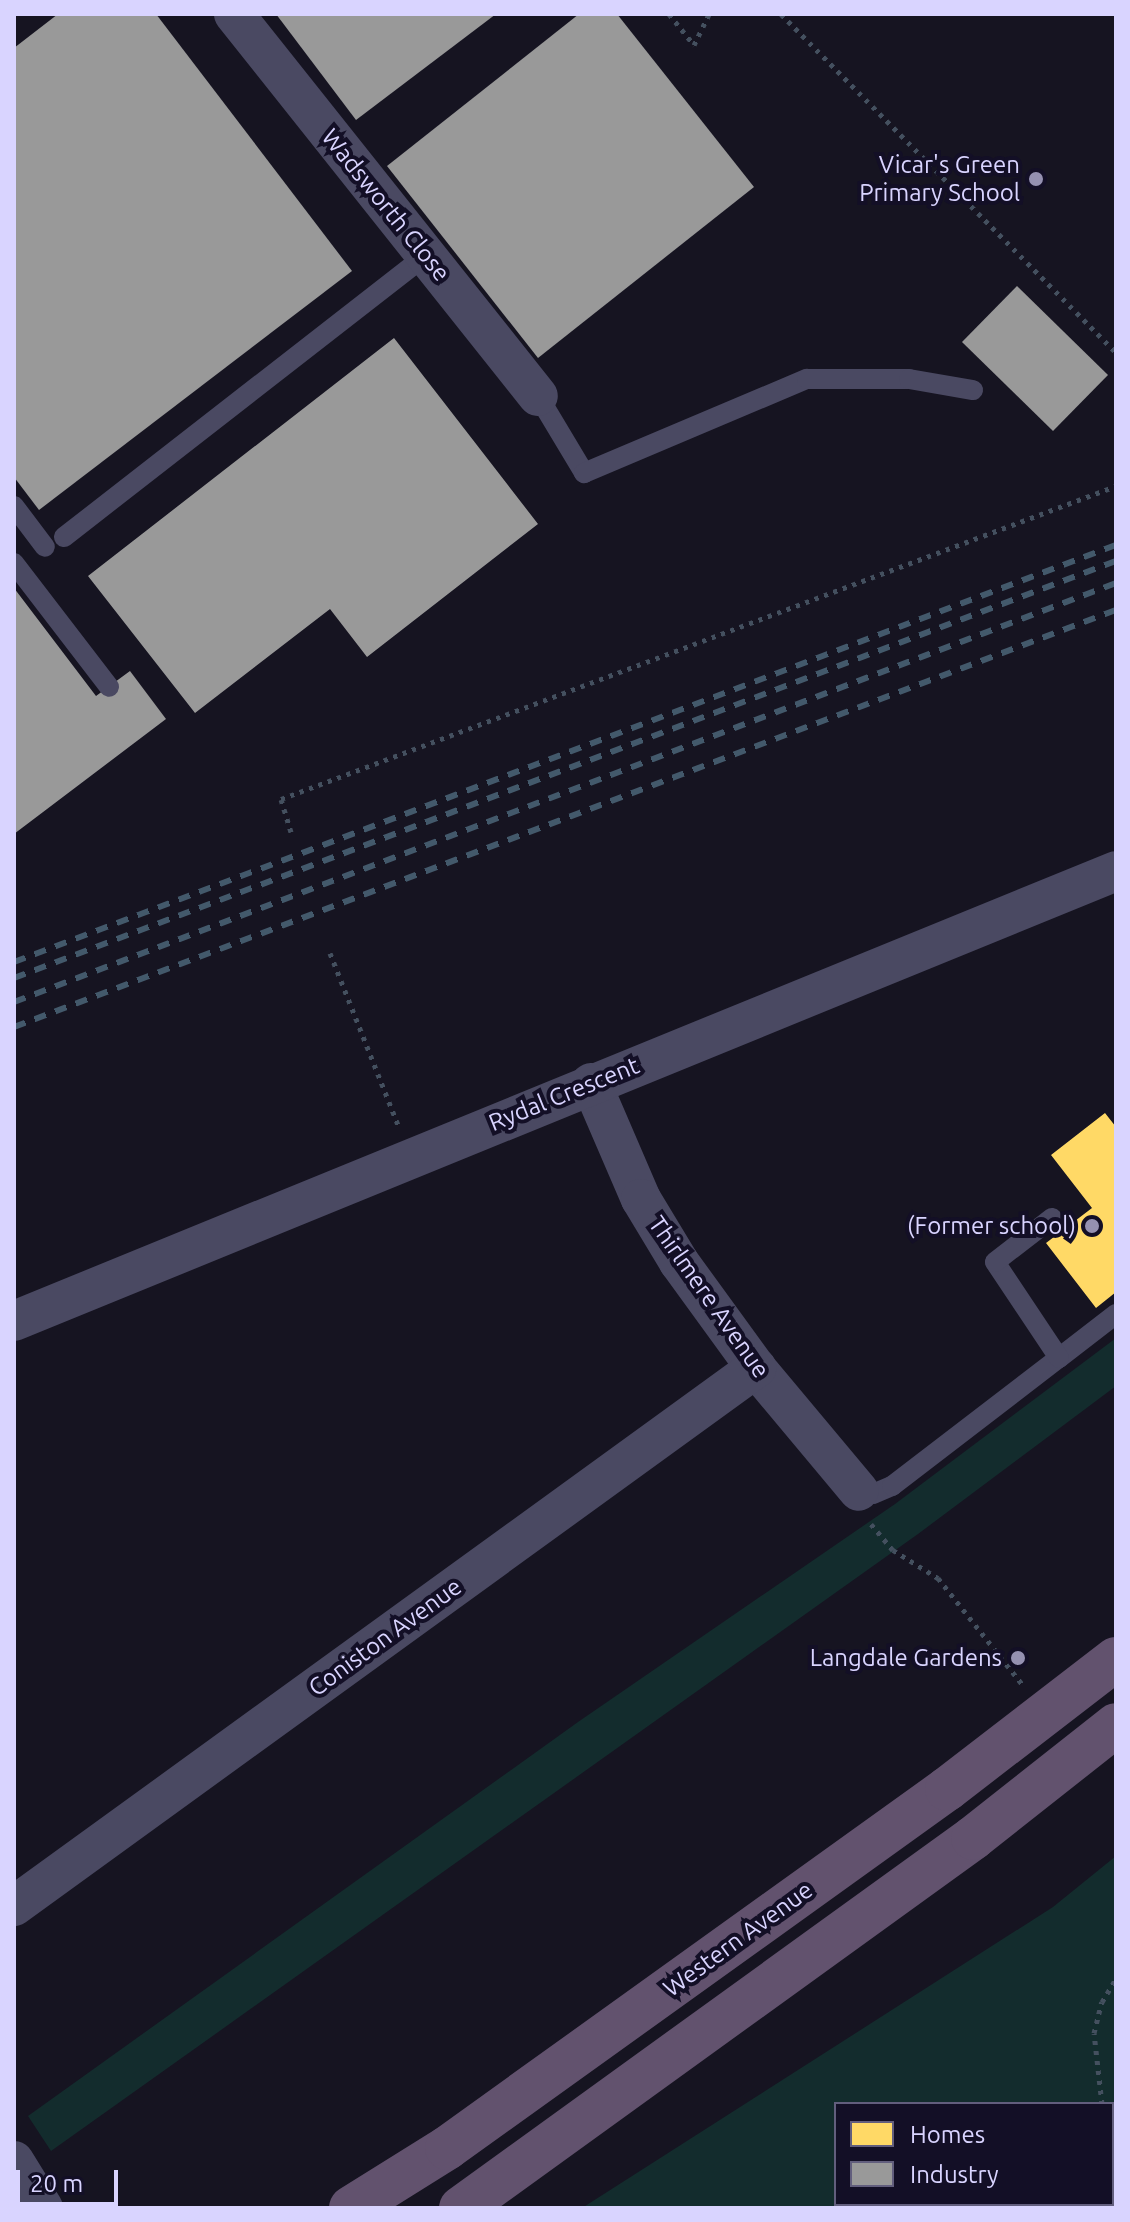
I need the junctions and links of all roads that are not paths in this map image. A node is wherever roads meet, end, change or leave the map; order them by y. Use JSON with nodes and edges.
{"nodes":[{"id":1,"x":234,"y":14,"type":"edge"},
{"id":2,"x":426,"y":255,"type":"junction"},
{"id":3,"x":973,"y":390,"type":"dead end"},
{"id":4,"x":538,"y":396,"type":"joint"},
{"id":5,"x":14,"y":506,"type":"edge"},
{"id":6,"x":64,"y":537,"type":"dead end"},
{"id":7,"x":45,"y":547,"type":"dead end"},
{"id":8,"x":14,"y":563,"type":"edge"},
{"id":9,"x":109,"y":687,"type":"dead end"},
{"id":10,"x":1116,"y":871,"type":"edge"},
{"id":11,"x":591,"y":1083,"type":"junction"},
{"id":12,"x":1052,"y":1218,"type":"dead end"},
{"id":13,"x":1116,"y":1314,"type":"edge"},
{"id":14,"x":14,"y":1321,"type":"edge"},
{"id":15,"x":1059,"y":1358,"type":"junction"},
{"id":16,"x":756,"y":1368,"type":"junction"},
{"id":17,"x":859,"y":1491,"type":"joint"},
{"id":18,"x":1116,"y":1659,"type":"edge"},
{"id":19,"x":1116,"y":1725,"type":"edge"},
{"id":20,"x":14,"y":1906,"type":"edge"},
{"id":21,"x":14,"y":2161,"type":"edge"},
{"id":22,"x":43,"y":2208,"type":"edge"},
{"id":23,"x":351,"y":2208,"type":"edge"},
{"id":24,"x":461,"y":2208,"type":"edge"}],
"edges":[{"from":1,"to":2,"type":"street","name":"Wadsworth Close"},
{"from":2,"to":4,"type":"street","name":"Wadsworth Close"},
{"from":2,"to":6,"type":"lane"},
{"from":3,"to":4,"type":"lane"},
{"from":5,"to":7,"type":"lane"},
{"from":8,"to":9,"type":"lane"},
{"from":10,"to":11,"type":"street","name":"Rydal Crescent"},
{"from":11,"to":14,"type":"street","name":"Rydal Crescent"},
{"from":11,"to":16,"type":"street","name":"Thirlmere Avenue"},
{"from":12,"to":15,"type":"lane"},
{"from":13,"to":15,"type":"lane"},
{"from":15,"to":17,"type":"lane"},
{"from":16,"to":17,"type":"street","name":"Thirlmere Avenue"},
{"from":16,"to":20,"type":"street","name":"Coniston Avenue"},
{"from":18,"to":23,"type":"highway","name":"Western Avenue"},
{"from":19,"to":24,"type":"highway"},
{"from":21,"to":22,"type":"street"}]}
